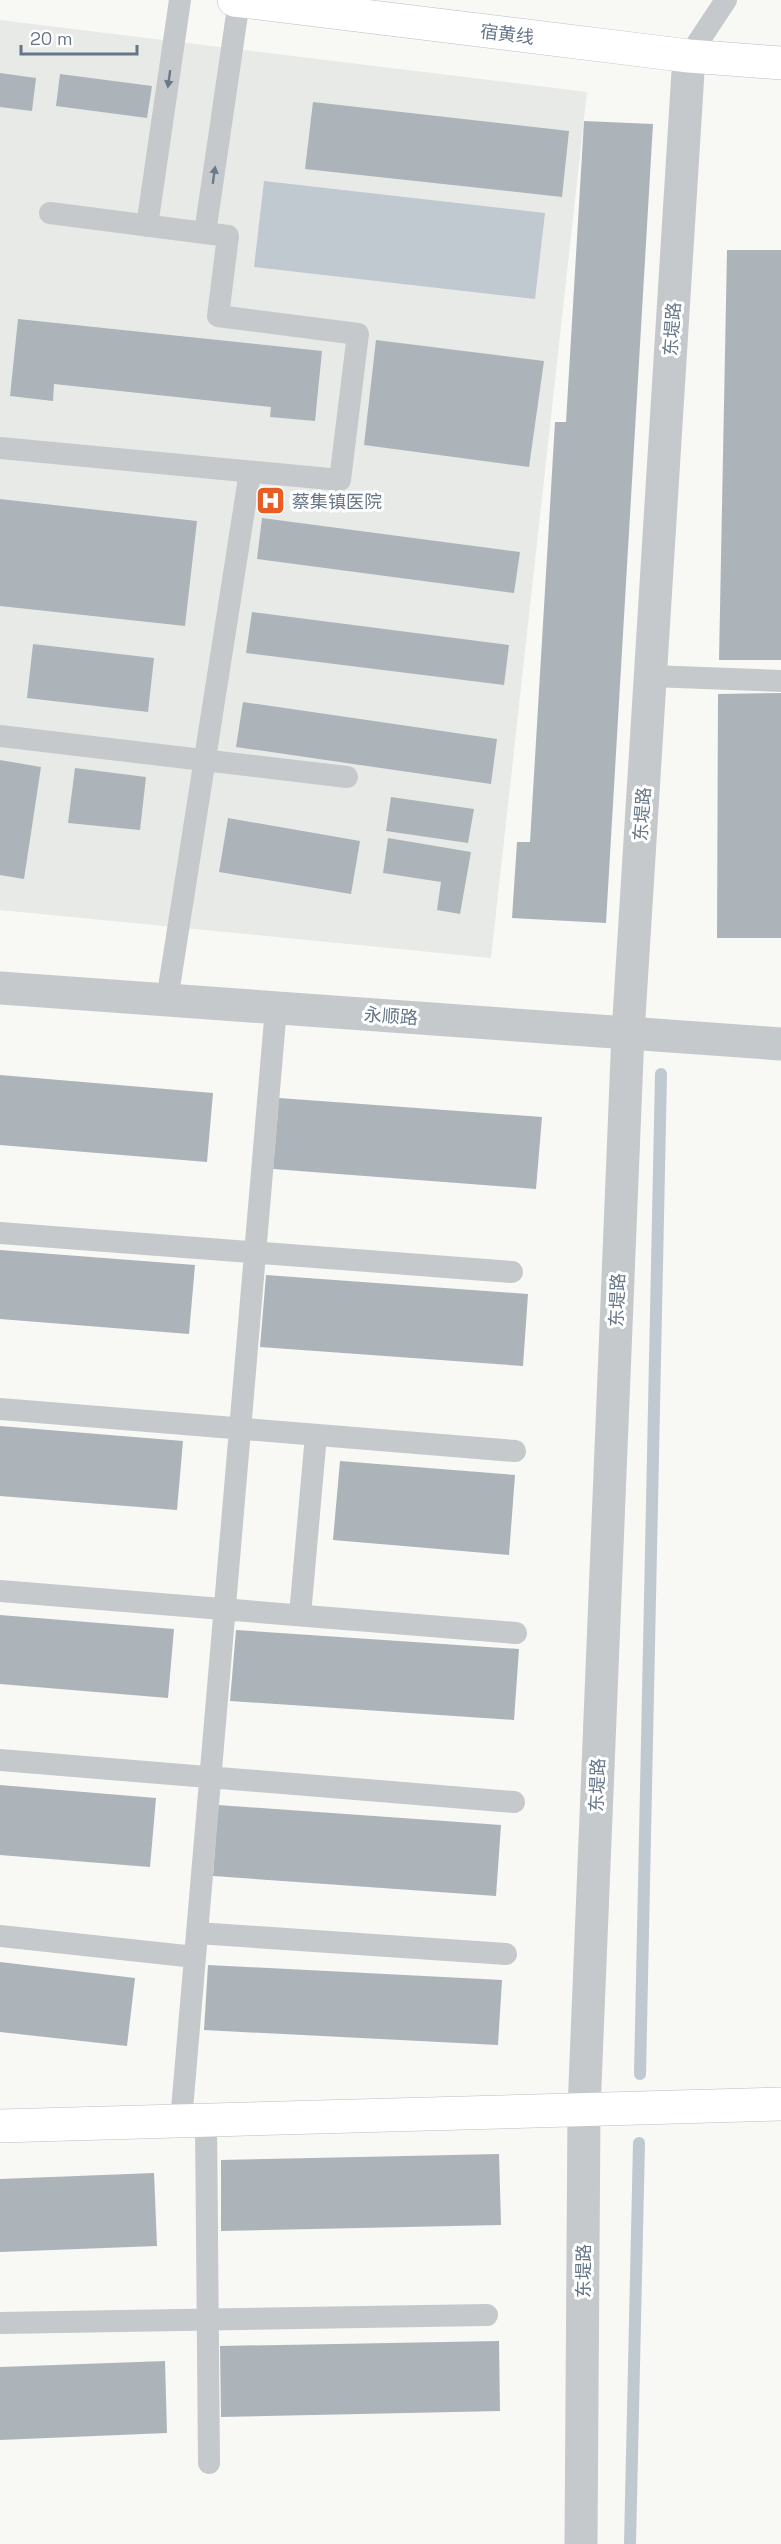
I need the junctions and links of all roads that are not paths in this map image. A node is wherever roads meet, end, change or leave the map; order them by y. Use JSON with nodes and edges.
{"nodes":[{"id":1,"x":180,"y":0,"type":"edge"},
{"id":2,"x":234,"y":0,"type":"edge"},
{"id":3,"x":726,"y":0,"type":"edge"},
{"id":4,"x":238,"y":1,"type":"edge"},
{"id":5,"x":689,"y":56,"type":"junction"},
{"id":6,"x":781,"y":63,"type":"edge"},
{"id":7,"x":50,"y":213,"type":"dead end"},
{"id":8,"x":147,"y":226,"type":"junction"},
{"id":9,"x":205,"y":233,"type":"junction"},
{"id":10,"x":0,"y":448,"type":"edge"},
{"id":11,"x":250,"y":472,"type":"junction"},
{"id":12,"x":651,"y":676,"type":"junction"},
{"id":13,"x":781,"y":681,"type":"edge"},
{"id":14,"x":0,"y":736,"type":"edge"},
{"id":15,"x":205,"y":760,"type":"junction"},
{"id":16,"x":347,"y":777,"type":"dead end"},
{"id":17,"x":0,"y":988,"type":"edge"},
{"id":18,"x":167,"y":1000,"type":"junction"},
{"id":19,"x":276,"y":1008,"type":"junction"},
{"id":20,"x":628,"y":1033,"type":"junction"},
{"id":21,"x":781,"y":1044,"type":"edge"},
{"id":22,"x":0,"y":1233,"type":"edge"},
{"id":23,"x":255,"y":1252,"type":"junction"},
{"id":24,"x":512,"y":1272,"type":"dead end"},
{"id":25,"x":0,"y":1409,"type":"edge"},
{"id":26,"x":240,"y":1429,"type":"junction"},
{"id":27,"x":316,"y":1435,"type":"junction"},
{"id":28,"x":515,"y":1451,"type":"dead end"},
{"id":29,"x":0,"y":1592,"type":"edge"},
{"id":30,"x":225,"y":1609,"type":"junction"},
{"id":31,"x":300,"y":1616,"type":"junction"},
{"id":32,"x":516,"y":1633,"type":"dead end"},
{"id":33,"x":0,"y":1760,"type":"edge"},
{"id":34,"x":211,"y":1777,"type":"junction"},
{"id":35,"x":514,"y":1802,"type":"dead end"},
{"id":36,"x":197,"y":1932,"type":"junction"},
{"id":37,"x":0,"y":1936,"type":"edge"},
{"id":38,"x":506,"y":1954,"type":"dead end"},
{"id":39,"x":195,"y":1957,"type":"junction"},
{"id":40,"x":781,"y":2104,"type":"edge"},
{"id":41,"x":584,"y":2110,"type":"junction"},
{"id":42,"x":194,"y":2121,"type":"junction"},
{"id":43,"x":0,"y":2126,"type":"edge"},
{"id":44,"x":487,"y":2315,"type":"dead end"},
{"id":45,"x":208,"y":2319,"type":"junction"},
{"id":46,"x":0,"y":2323,"type":"edge"},
{"id":47,"x":209,"y":2463,"type":"dead end"},
{"id":48,"x":581,"y":2544,"type":"edge"}],
"edges":[{"from":1,"to":8,"type":"lane","one_way":true},
{"from":2,"to":4,"type":"street","name":"宿黄线"},
{"from":3,"to":5,"type":"lane"},
{"from":4,"to":5,"type":"street","name":"宿黄线"},
{"from":9,"to":4,"type":"lane","one_way":true},
{"from":5,"to":6,"type":"street","name":"宿黄线"},
{"from":5,"to":12,"type":"street","name":"东堤路"},
{"from":7,"to":8,"type":"lane"},
{"from":8,"to":9,"type":"lane"},
{"from":9,"to":11,"type":"lane"},
{"from":10,"to":11,"type":"lane"},
{"from":11,"to":15,"type":"lane"},
{"from":12,"to":13,"type":"lane"},
{"from":12,"to":20,"type":"street","name":"东堤路"},
{"from":14,"to":15,"type":"lane"},
{"from":15,"to":16,"type":"lane"},
{"from":15,"to":18,"type":"lane"},
{"from":17,"to":18,"type":"street","name":"永顺路"},
{"from":18,"to":19,"type":"street","name":"永顺路"},
{"from":19,"to":20,"type":"street","name":"永顺路"},
{"from":19,"to":23,"type":"lane"},
{"from":20,"to":21,"type":"street","name":"永顺路"},
{"from":20,"to":41,"type":"street","name":"东堤路"},
{"from":22,"to":23,"type":"lane"},
{"from":23,"to":24,"type":"lane"},
{"from":23,"to":26,"type":"lane"},
{"from":25,"to":26,"type":"lane"},
{"from":26,"to":27,"type":"lane"},
{"from":26,"to":30,"type":"lane"},
{"from":27,"to":28,"type":"lane"},
{"from":27,"to":31,"type":"lane"},
{"from":29,"to":30,"type":"lane"},
{"from":30,"to":31,"type":"lane"},
{"from":30,"to":34,"type":"lane"},
{"from":31,"to":32,"type":"lane"},
{"from":33,"to":34,"type":"lane"},
{"from":34,"to":35,"type":"lane"},
{"from":34,"to":36,"type":"lane"},
{"from":36,"to":38,"type":"lane"},
{"from":36,"to":39,"type":"lane"},
{"from":37,"to":39,"type":"lane"},
{"from":39,"to":42,"type":"lane"},
{"from":40,"to":41,"type":"street"},
{"from":41,"to":42,"type":"street"},
{"from":41,"to":48,"type":"street","name":"东堤路"},
{"from":42,"to":43,"type":"street"},
{"from":42,"to":45,"type":"lane"},
{"from":44,"to":45,"type":"lane"},
{"from":45,"to":46,"type":"lane"},
{"from":45,"to":47,"type":"lane"}]}
